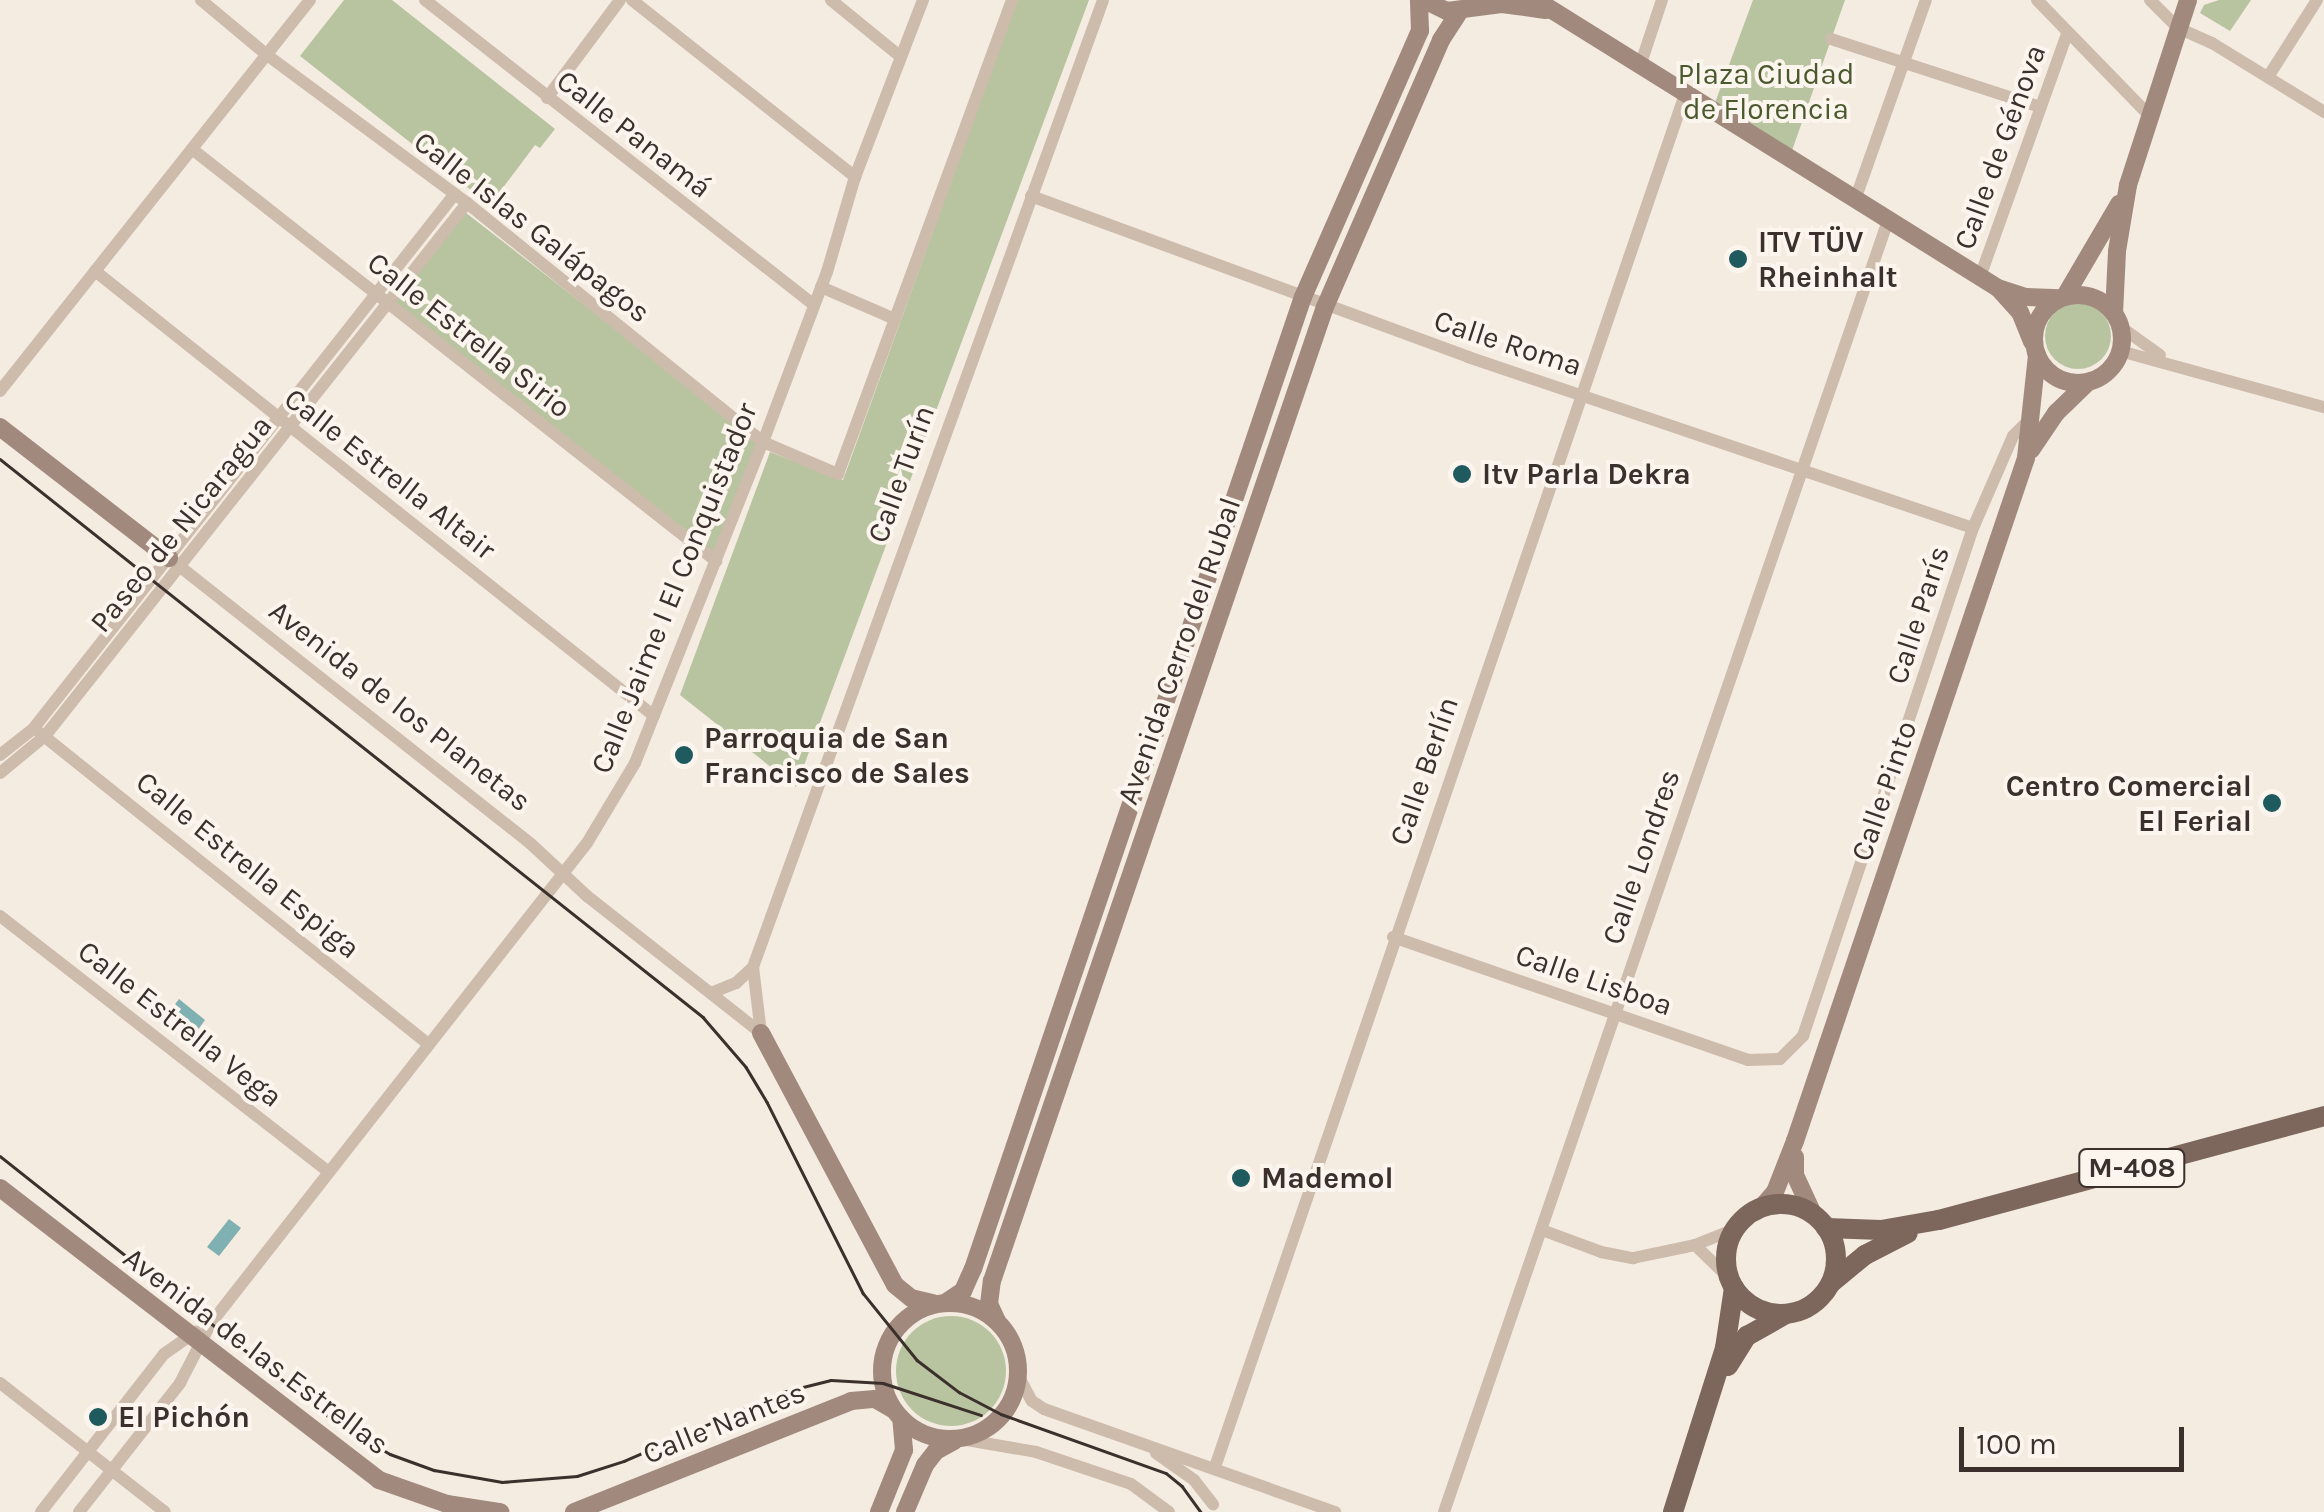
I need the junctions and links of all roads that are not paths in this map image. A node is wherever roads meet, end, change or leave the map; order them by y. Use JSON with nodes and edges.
{"nodes":[{"id":1,"x":201,"y":0,"type":"edge"},
{"id":2,"x":310,"y":0,"type":"edge"},
{"id":3,"x":425,"y":0,"type":"edge"},
{"id":4,"x":620,"y":0,"type":"edge"},
{"id":5,"x":632,"y":0,"type":"edge"},
{"id":6,"x":831,"y":0,"type":"edge"},
{"id":7,"x":923,"y":0,"type":"edge"},
{"id":8,"x":1012,"y":0,"type":"edge"},
{"id":9,"x":1103,"y":0,"type":"edge"},
{"id":10,"x":1422,"y":0,"type":"edge"},
{"id":11,"x":1662,"y":0,"type":"edge"},
{"id":12,"x":1926,"y":0,"type":"edge"},
{"id":13,"x":2037,"y":0,"type":"edge"},
{"id":14,"x":2150,"y":0,"type":"edge"},
{"id":15,"x":2188,"y":0,"type":"edge"},
{"id":16,"x":2321,"y":0,"type":"edge"},
{"id":17,"x":1469,"y":6,"type":"edge"},
{"id":18,"x":1544,"y":6,"type":"edge"},
{"id":19,"x":2178,"y":28,"type":"junction"},
{"id":20,"x":2067,"y":34,"type":"junction"},
{"id":21,"x":1831,"y":39,"type":"dead end"},
{"id":22,"x":267,"y":55,"type":"junction"},
{"id":23,"x":901,"y":56,"type":"junction"},
{"id":24,"x":1906,"y":63,"type":"junction"},
{"id":25,"x":1640,"y":66,"type":"junction"},
{"id":26,"x":2268,"y":78,"type":"junction"},
{"id":27,"x":1685,"y":94,"type":"junction"},
{"id":28,"x":547,"y":98,"type":"junction"},
{"id":29,"x":2040,"y":107,"type":"junction"},
{"id":30,"x":2324,"y":112,"type":"edge"},
{"id":31,"x":2148,"y":114,"type":"junction"},
{"id":32,"x":192,"y":148,"type":"junction"},
{"id":33,"x":855,"y":177,"type":"junction"},
{"id":34,"x":2128,"y":186,"type":"junction"},
{"id":35,"x":454,"y":195,"type":"junction"},
{"id":36,"x":1031,"y":196,"type":"junction"},
{"id":37,"x":1856,"y":200,"type":"junction"},
{"id":38,"x":467,"y":204,"type":"junction"},
{"id":39,"x":1888,"y":220,"type":"junction"},
{"id":40,"x":95,"y":271,"type":"junction"},
{"id":41,"x":1980,"y":277,"type":"junction"},
{"id":42,"x":821,"y":288,"type":"junction"},
{"id":43,"x":1998,"y":288,"type":"junction"},
{"id":44,"x":1303,"y":297,"type":"junction"},
{"id":45,"x":2062,"y":297,"type":"junction"},
{"id":46,"x":383,"y":299,"type":"junction"},
{"id":47,"x":814,"y":305,"type":"junction"},
{"id":48,"x":1325,"y":307,"type":"junction"},
{"id":49,"x":895,"y":319,"type":"junction"},
{"id":50,"x":2117,"y":320,"type":"junction"},
{"id":51,"x":2035,"y":351,"type":"junction"},
{"id":52,"x":2120,"y":351,"type":"junction"},
{"id":53,"x":2180,"y":366,"type":"junction"},
{"id":54,"x":2088,"y":382,"type":"junction"},
{"id":55,"x":0,"y":392,"type":"edge"},
{"id":56,"x":1581,"y":393,"type":"junction"},
{"id":57,"x":2324,"y":408,"type":"edge"},
{"id":58,"x":2032,"y":416,"type":"junction"},
{"id":59,"x":284,"y":422,"type":"junction"},
{"id":60,"x":0,"y":426,"type":"edge"},
{"id":61,"x":763,"y":442,"type":"junction"},
{"id":62,"x":2026,"y":458,"type":"junction"},
{"id":63,"x":1801,"y":469,"type":"junction"},
{"id":64,"x":1973,"y":528,"type":"junction"},
{"id":65,"x":173,"y":562,"type":"junction"},
{"id":66,"x":716,"y":562,"type":"junction"},
{"id":67,"x":654,"y":716,"type":"junction"},
{"id":68,"x":39,"y":732,"type":"junction"},
{"id":69,"x":0,"y":755,"type":"edge"},
{"id":70,"x":0,"y":773,"type":"edge"},
{"id":71,"x":562,"y":875,"type":"junction"},
{"id":72,"x":0,"y":916,"type":"edge"},
{"id":73,"x":1393,"y":937,"type":"junction"},
{"id":74,"x":752,"y":966,"type":"junction"},
{"id":75,"x":711,"y":994,"type":"junction"},
{"id":76,"x":1614,"y":1013,"type":"junction"},
{"id":77,"x":761,"y":1033,"type":"junction"},
{"id":78,"x":428,"y":1044,"type":"junction"},
{"id":79,"x":1780,"y":1059,"type":"joint"},
{"id":80,"x":2324,"y":1116,"type":"edge"},
{"id":81,"x":1795,"y":1142,"type":"junction"},
{"id":82,"x":328,"y":1171,"type":"junction"},
{"id":83,"x":0,"y":1188,"type":"edge"},
{"id":84,"x":1761,"y":1208,"type":"junction"},
{"id":85,"x":1939,"y":1220,"type":"junction"},
{"id":86,"x":1820,"y":1221,"type":"junction"},
{"id":87,"x":1735,"y":1229,"type":"junction"},
{"id":88,"x":1542,"y":1230,"type":"junction"},
{"id":89,"x":1695,"y":1246,"type":"junction"},
{"id":90,"x":1732,"y":1283,"type":"junction"},
{"id":91,"x":1830,"y":1283,"type":"junction"},
{"id":92,"x":942,"y":1303,"type":"junction"},
{"id":93,"x":1787,"y":1314,"type":"junction"},
{"id":94,"x":997,"y":1321,"type":"junction"},
{"id":95,"x":195,"y":1340,"type":"junction"},
{"id":96,"x":1019,"y":1377,"type":"junction"},
{"id":97,"x":0,"y":1383,"type":"edge"},
{"id":98,"x":898,"y":1414,"type":"junction"},
{"id":99,"x":959,"y":1439,"type":"junction"},
{"id":100,"x":1145,"y":1446,"type":"junction"},
{"id":101,"x":88,"y":1452,"type":"junction"},
{"id":102,"x":1694,"y":1452,"type":"junction"},
{"id":103,"x":1215,"y":1467,"type":"junction"},
{"id":104,"x":112,"y":1470,"type":"junction"},
{"id":105,"x":1213,"y":1504,"type":"dead end"},
{"id":106,"x":450,"y":1508,"type":"edge"},
{"id":107,"x":41,"y":1512,"type":"edge"},
{"id":108,"x":79,"y":1512,"type":"edge"},
{"id":109,"x":165,"y":1512,"type":"edge"},
{"id":110,"x":500,"y":1512,"type":"edge"},
{"id":111,"x":574,"y":1512,"type":"edge"},
{"id":112,"x":878,"y":1512,"type":"edge"},
{"id":113,"x":906,"y":1512,"type":"edge"},
{"id":114,"x":1169,"y":1512,"type":"edge"},
{"id":115,"x":1335,"y":1512,"type":"edge"},
{"id":116,"x":1444,"y":1512,"type":"edge"},
{"id":117,"x":1673,"y":1512,"type":"edge"}],
"edges":[{"from":1,"to":22,"type":"street","name":"Calle Islas Galápagos"},
{"from":2,"to":22,"type":"street"},
{"from":3,"to":28,"type":"street","name":"Calle Panamá"},
{"from":4,"to":28,"type":"street"},
{"from":5,"to":33,"type":"street"},
{"from":6,"to":23,"type":"street"},
{"from":7,"to":23,"type":"street","name":"Calle Jaime I El Conquistador"},
{"from":8,"to":49,"type":"street"},
{"from":9,"to":36,"type":"street","name":"Calle Turín"},
{"from":10,"to":17,"type":"street"},
{"from":10,"to":44,"type":"street","name":"Avenida Cerro del Rubal"},
{"from":11,"to":25,"type":"street"},
{"from":12,"to":24,"type":"street"},
{"from":13,"to":20,"type":"street"},
{"from":14,"to":19,"type":"street"},
{"from":15,"to":19,"type":"street"},
{"from":16,"to":26,"type":"street"},
{"from":17,"to":18,"type":"street"},
{"from":17,"to":48,"type":"street","name":"Avenida Cerro del Rubal"},
{"from":18,"to":25,"type":"street"},
{"from":19,"to":26,"type":"street"},
{"from":19,"to":31,"type":"street"},
{"from":20,"to":29,"type":"street","name":"Calle de Génova"},
{"from":20,"to":31,"type":"street"},
{"from":21,"to":24,"type":"street"},
{"from":22,"to":32,"type":"street"},
{"from":22,"to":35,"type":"street","name":"Calle Islas Galápagos"},
{"from":23,"to":33,"type":"street","name":"Calle Jaime I El Conquistador"},
{"from":24,"to":29,"type":"street"},
{"from":24,"to":37,"type":"street"},
{"from":25,"to":27,"type":"street"},
{"from":26,"to":30,"type":"street"},
{"from":27,"to":37,"type":"street"},
{"from":27,"to":56,"type":"street","name":"Calle Berlín"},
{"from":28,"to":47,"type":"street","name":"Calle Panamá"},
{"from":29,"to":41,"type":"street","name":"Calle de Génova"},
{"from":31,"to":34,"type":"street"},
{"from":32,"to":40,"type":"street"},
{"from":32,"to":46,"type":"street","name":"Calle Estrella Sirio"},
{"from":33,"to":42,"type":"street","name":"Calle Jaime I El Conquistador"},
{"from":34,"to":45,"type":"street"},
{"from":34,"to":50,"type":"street"},
{"from":35,"to":38,"type":"street","name":"Calle Islas Galápagos"},
{"from":35,"to":46,"type":"street","name":"Paseo de Nicaragua"},
{"from":36,"to":44,"type":"street","name":"Calle Roma"},
{"from":36,"to":74,"type":"street","name":"Calle Turín"},
{"from":37,"to":39,"type":"street"},
{"from":38,"to":46,"type":"street","name":"Paseo de Nicaragua"},
{"from":38,"to":61,"type":"street","name":"Calle Islas Galápagos"},
{"from":39,"to":41,"type":"street"},
{"from":39,"to":63,"type":"street","name":"Calle Londres"},
{"from":40,"to":55,"type":"street"},
{"from":40,"to":59,"type":"street","name":"Calle Estrella Altair"},
{"from":41,"to":43,"type":"street"},
{"from":42,"to":47,"type":"street","name":"Calle Jaime I El Conquistador"},
{"from":42,"to":49,"type":"street"},
{"from":43,"to":45,"type":"street"},
{"from":43,"to":51,"type":"street"},
{"from":44,"to":48,"type":"street","name":"Calle Roma"},
{"from":44,"to":92,"type":"street","name":"Avenida Cerro del Rubal"},
{"from":45,"to":50,"type":"street"},
{"from":45,"to":51,"type":"street"},
{"from":46,"to":59,"type":"street","name":"Paseo de Nicaragua"},
{"from":46,"to":66,"type":"street","name":"Calle Estrella Sirio"},
{"from":47,"to":61,"type":"street","name":"Calle Jaime I El Conquistador"},
{"from":48,"to":56,"type":"street","name":"Calle Roma"},
{"from":48,"to":94,"type":"street","name":"Avenida Cerro del Rubal"},
{"from":49,"to":61,"type":"street","name":"Calle Islas Galápagos"},
{"from":50,"to":52,"type":"street"},
{"from":50,"to":53,"type":"street"},
{"from":51,"to":54,"type":"street"},
{"from":51,"to":58,"type":"street","name":"Calle Pinto"},
{"from":52,"to":53,"type":"street"},
{"from":52,"to":54,"type":"street"},
{"from":53,"to":57,"type":"street"},
{"from":54,"to":62,"type":"street","name":"Calle Pinto"},
{"from":56,"to":63,"type":"street","name":"Calle Roma"},
{"from":56,"to":73,"type":"street","name":"Calle Berlín"},
{"from":58,"to":62,"type":"street","name":"Calle Pinto"},
{"from":58,"to":64,"type":"street","name":"Calle París"},
{"from":59,"to":65,"type":"street","name":"Paseo de Nicaragua"},
{"from":59,"to":67,"type":"street","name":"Calle Estrella Altair"},
{"from":60,"to":65,"type":"street","name":"Avenida de los Planetas"},
{"from":61,"to":66,"type":"street","name":"Calle Jaime I El Conquistador"},
{"from":62,"to":81,"type":"street","name":"Calle Pinto"},
{"from":63,"to":64,"type":"street","name":"Calle Roma"},
{"from":63,"to":76,"type":"street","name":"Calle Londres"},
{"from":64,"to":79,"type":"street","name":"Calle París"},
{"from":65,"to":68,"type":"street","name":"Paseo de Nicaragua"},
{"from":65,"to":71,"type":"street","name":"Avenida de los Planetas"},
{"from":66,"to":67,"type":"street","name":"Calle Jaime I El Conquistador"},
{"from":67,"to":71,"type":"street","name":"Calle Jaime I El Conquistador"},
{"from":68,"to":69,"type":"street","name":"Paseo de Nicaragua"},
{"from":68,"to":70,"type":"street","name":"Paseo de Nicaragua"},
{"from":68,"to":78,"type":"street","name":"Calle Estrella Espiga"},
{"from":71,"to":75,"type":"street","name":"Avenida de los Planetas"},
{"from":71,"to":78,"type":"street","name":"Calle Jaime I El Conquistador"},
{"from":72,"to":82,"type":"street","name":"Calle Estrella Vega"},
{"from":73,"to":76,"type":"street","name":"Calle Lisboa"},
{"from":73,"to":103,"type":"street","name":"Calle Berlín"},
{"from":74,"to":75,"type":"street"},
{"from":74,"to":77,"type":"street","name":"Calle Turín"},
{"from":75,"to":77,"type":"street","name":"Avenida de los Planetas"},
{"from":76,"to":79,"type":"street","name":"Calle Lisboa"},
{"from":76,"to":88,"type":"street","name":"Calle Londres"},
{"from":77,"to":92,"type":"street","name":"Calle Turín"},
{"from":78,"to":82,"type":"street","name":"Calle Jaime I El Conquistador"},
{"from":80,"to":85,"type":"main road","number":"M-408"},
{"from":81,"to":84,"type":"street","name":"Calle Pinto"},
{"from":81,"to":86,"type":"street"},
{"from":82,"to":95,"type":"street","name":"Calle Jaime I El Conquistador"},
{"from":83,"to":95,"type":"street","name":"Avenida de las Estrellas"},
{"from":84,"to":86,"type":"main road","number":"M-408"},
{"from":84,"to":87,"type":"main road"},
{"from":85,"to":86,"type":"main road","number":"M-408"},
{"from":85,"to":91,"type":"main road","number":"M-408"},
{"from":86,"to":91,"type":"main road"},
{"from":87,"to":89,"type":"street"},
{"from":87,"to":90,"type":"main road","number":"M-408"},
{"from":88,"to":89,"type":"street"},
{"from":88,"to":116,"type":"street","name":"Calle Londres"},
{"from":89,"to":90,"type":"street"},
{"from":90,"to":93,"type":"main road"},
{"from":90,"to":102,"type":"main road","number":"M-408"},
{"from":91,"to":93,"type":"main road","number":"M-408"},
{"from":92,"to":94,"type":"street"},
{"from":92,"to":98,"type":"street"},
{"from":93,"to":102,"type":"main road","number":"M-408"},
{"from":94,"to":96,"type":"street"},
{"from":95,"to":101,"type":"street","name":"Calle Jaime I El Conquistador"},
{"from":95,"to":104,"type":"street","name":"Calle Jaime I El Conquistador"},
{"from":95,"to":106,"type":"street","name":"Avenida de las Estrellas"},
{"from":96,"to":99,"type":"street"},
{"from":96,"to":100,"type":"street"},
{"from":97,"to":101,"type":"street"},
{"from":98,"to":99,"type":"street"},
{"from":98,"to":111,"type":"street","name":"Calle Nantes"},
{"from":98,"to":112,"type":"street"},
{"from":99,"to":113,"type":"street"},
{"from":99,"to":114,"type":"street"},
{"from":100,"to":103,"type":"street"},
{"from":100,"to":105,"type":"street"},
{"from":101,"to":104,"type":"street"},
{"from":101,"to":107,"type":"street","name":"Calle Jaime I El Conquistador"},
{"from":102,"to":117,"type":"main road","number":"M-408"},
{"from":103,"to":115,"type":"street"},
{"from":104,"to":108,"type":"street","name":"Calle Jaime I El Conquistador"},
{"from":104,"to":109,"type":"street"},
{"from":106,"to":110,"type":"street","name":"Avenida de las Estrellas"}]}
